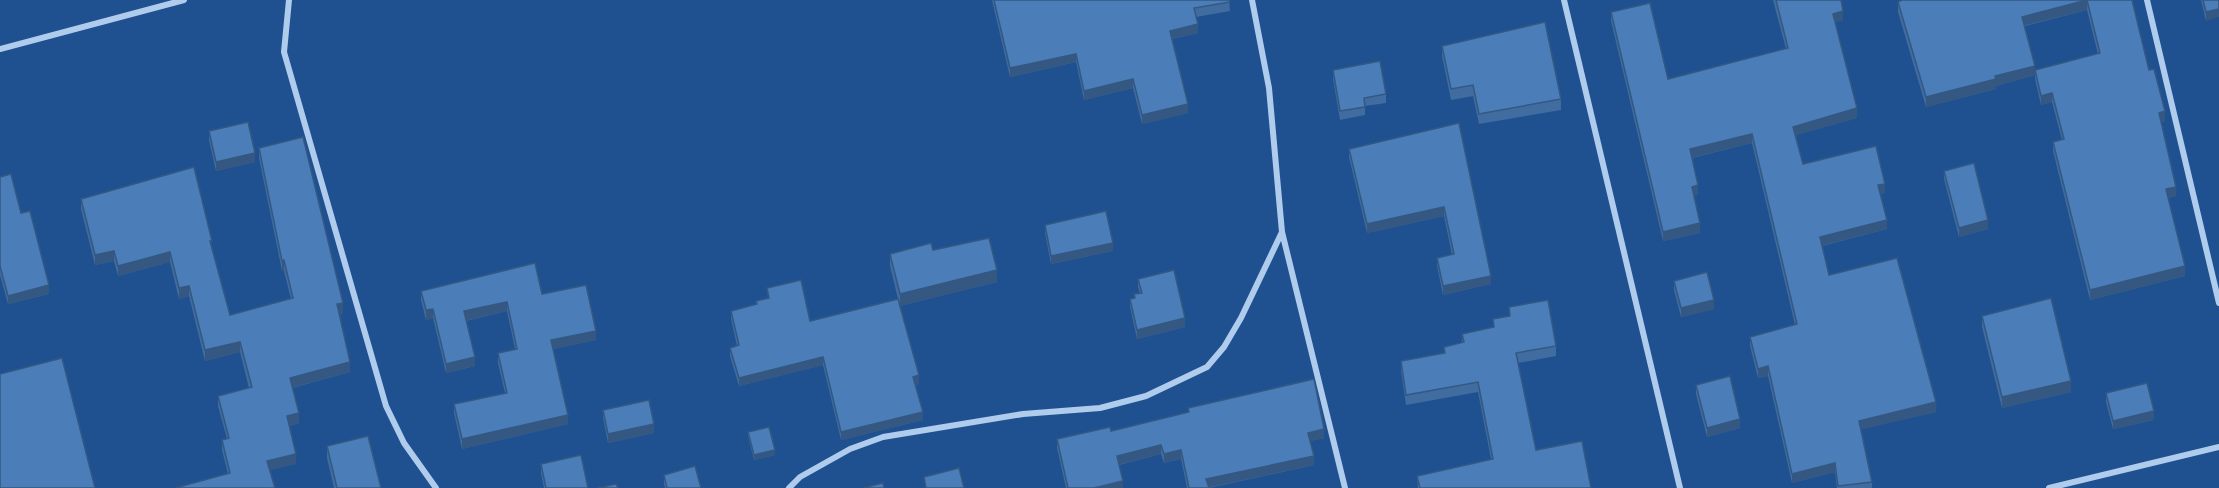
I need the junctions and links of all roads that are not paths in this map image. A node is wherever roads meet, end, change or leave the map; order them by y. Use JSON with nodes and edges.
{"nodes":[{"id":1,"x":184,"y":0,"type":"edge"},
{"id":2,"x":289,"y":0,"type":"edge"},
{"id":3,"x":1252,"y":0,"type":"edge"},
{"id":4,"x":1564,"y":0,"type":"edge"},
{"id":5,"x":2147,"y":0,"type":"edge"},
{"id":6,"x":0,"y":49,"type":"edge"},
{"id":7,"x":1282,"y":232,"type":"junction"},
{"id":8,"x":2219,"y":303,"type":"edge"},
{"id":9,"x":2219,"y":447,"type":"edge"},
{"id":10,"x":436,"y":488,"type":"edge"},
{"id":11,"x":789,"y":488,"type":"edge"},
{"id":12,"x":1345,"y":488,"type":"edge"},
{"id":13,"x":1680,"y":488,"type":"edge"},
{"id":14,"x":2049,"y":488,"type":"edge"}],
"edges":[{"from":1,"to":6,"type":"street"},
{"from":2,"to":10,"type":"street"},
{"from":3,"to":7,"type":"street"},
{"from":4,"to":13,"type":"street"},
{"from":5,"to":8,"type":"street"},
{"from":7,"to":11,"type":"street"},
{"from":7,"to":12,"type":"street"},
{"from":9,"to":14,"type":"street"}]}
